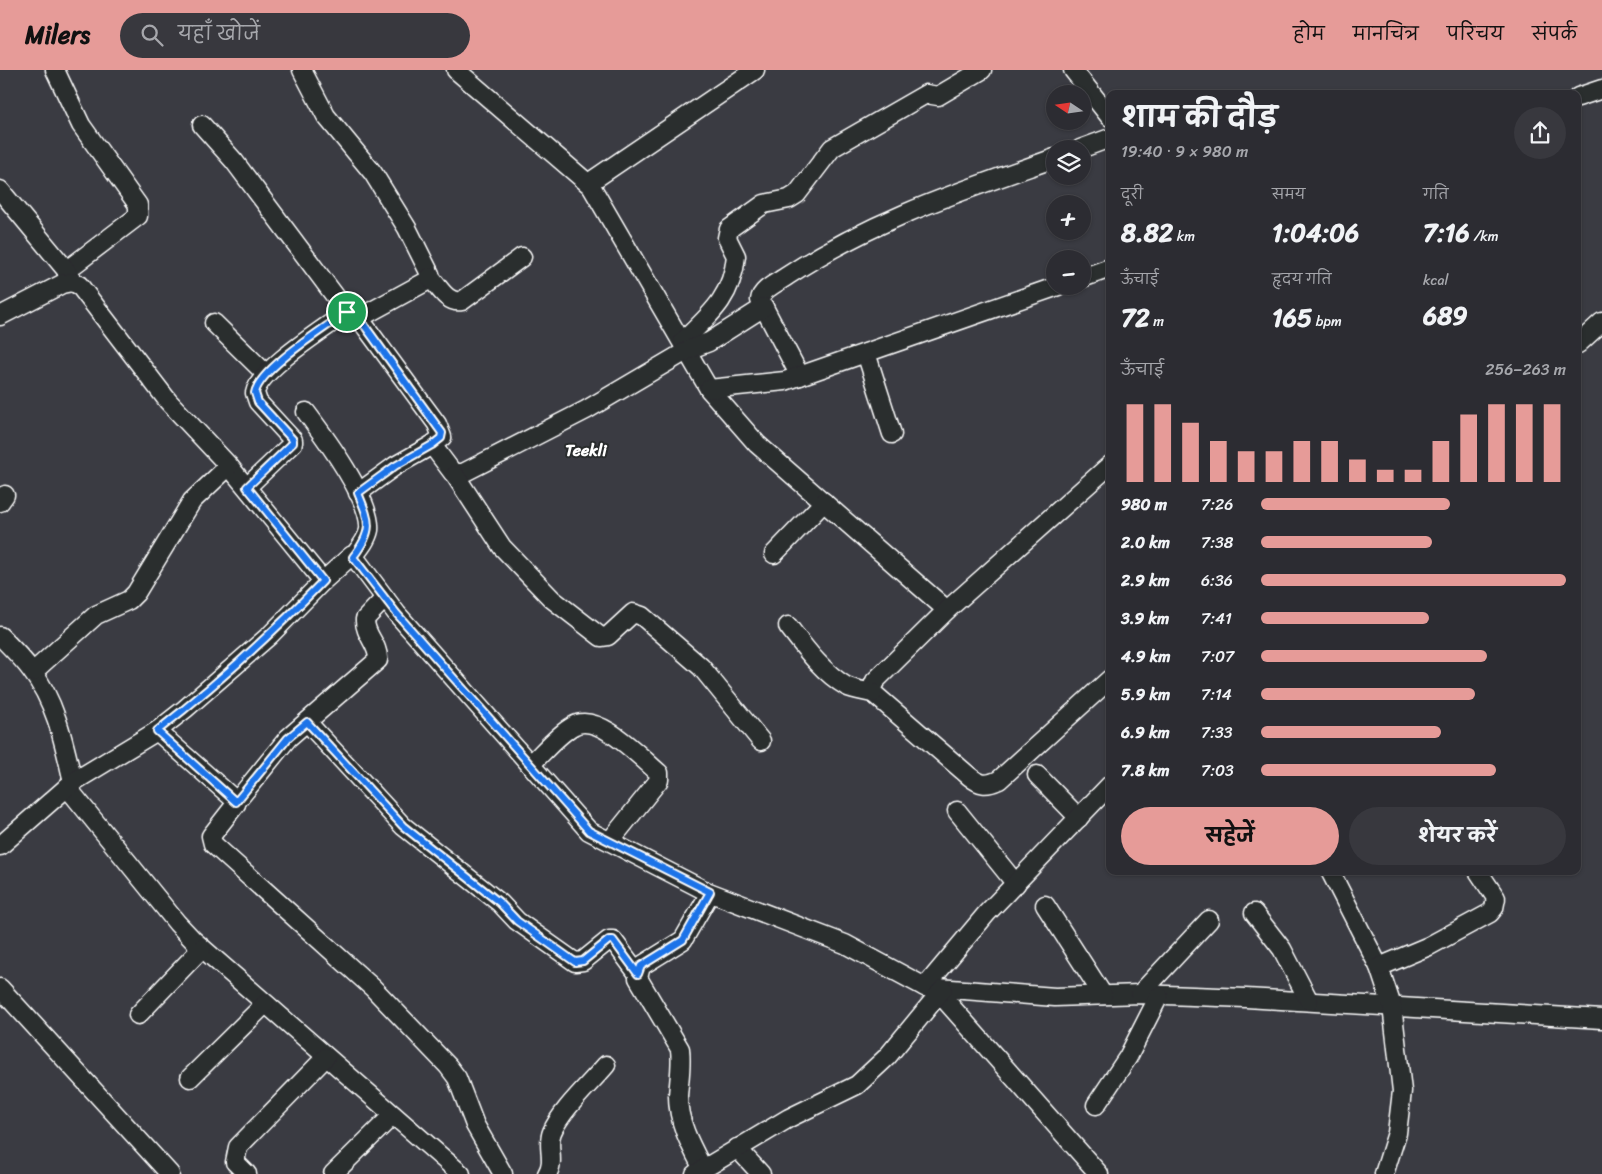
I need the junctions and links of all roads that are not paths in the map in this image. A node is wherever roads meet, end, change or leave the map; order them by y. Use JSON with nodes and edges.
{"nodes":[{"id":1,"x":55,"y":70,"type":"edge"},
{"id":2,"x":302,"y":70,"type":"edge"},
{"id":3,"x":456,"y":70,"type":"edge"},
{"id":4,"x":755,"y":70,"type":"edge"},
{"id":5,"x":982,"y":70,"type":"edge"},
{"id":6,"x":1073,"y":70,"type":"edge"},
{"id":7,"x":1602,"y":89,"type":"edge"},
{"id":8,"x":1581,"y":96,"type":"edge"},
{"id":9,"x":1106,"y":112,"type":"edge"},
{"id":10,"x":202,"y":125,"type":"dead end"},
{"id":11,"x":1106,"y":139,"type":"edge"},
{"id":12,"x":1091,"y":145,"type":"edge"},
{"id":13,"x":1046,"y":161,"type":"edge"},
{"id":14,"x":591,"y":186,"type":"junction"},
{"id":15,"x":0,"y":190,"type":"edge"},
{"id":16,"x":522,"y":257,"type":"dead end"},
{"id":17,"x":1106,"y":269,"type":"edge"},
{"id":18,"x":1091,"y":275,"type":"edge"},
{"id":19,"x":70,"y":277,"type":"junction"},
{"id":20,"x":430,"y":277,"type":"junction"},
{"id":21,"x":1046,"y":290,"type":"edge"},
{"id":22,"x":764,"y":306,"type":"junction"},
{"id":23,"x":354,"y":314,"type":"junction"},
{"id":24,"x":0,"y":316,"type":"edge"},
{"id":25,"x":1602,"y":322,"type":"edge"},
{"id":26,"x":214,"y":323,"type":"dead end"},
{"id":27,"x":1581,"y":341,"type":"edge"},
{"id":28,"x":686,"y":345,"type":"junction"},
{"id":29,"x":866,"y":353,"type":"junction"},
{"id":30,"x":266,"y":374,"type":"junction"},
{"id":31,"x":800,"y":376,"type":"junction"},
{"id":32,"x":709,"y":389,"type":"junction"},
{"id":33,"x":306,"y":412,"type":"dead end"},
{"id":34,"x":892,"y":434,"type":"dead end"},
{"id":35,"x":432,"y":445,"type":"junction"},
{"id":36,"x":229,"y":466,"type":"junction"},
{"id":37,"x":1106,"y":469,"type":"edge"},
{"id":38,"x":456,"y":475,"type":"junction"},
{"id":39,"x":247,"y":487,"type":"junction"},
{"id":40,"x":358,"y":493,"type":"junction"},
{"id":41,"x":824,"y":502,"type":"junction"},
{"id":42,"x":774,"y":554,"type":"dead end"},
{"id":43,"x":353,"y":557,"type":"junction"},
{"id":44,"x":323,"y":581,"type":"junction"},
{"id":45,"x":385,"y":598,"type":"junction"},
{"id":46,"x":947,"y":610,"type":"junction"},
{"id":47,"x":788,"y":626,"type":"dead end"},
{"id":48,"x":0,"y":636,"type":"edge"},
{"id":49,"x":33,"y":672,"type":"junction"},
{"id":50,"x":1106,"y":683,"type":"edge"},
{"id":51,"x":873,"y":693,"type":"junction"},
{"id":52,"x":307,"y":722,"type":"junction"},
{"id":53,"x":157,"y":731,"type":"junction"},
{"id":54,"x":761,"y":740,"type":"dead end"},
{"id":55,"x":530,"y":765,"type":"junction"},
{"id":56,"x":1037,"y":775,"type":"dead end"},
{"id":57,"x":70,"y":784,"type":"junction"},
{"id":58,"x":1106,"y":789,"type":"edge"},
{"id":59,"x":236,"y":802,"type":"junction"},
{"id":60,"x":957,"y":811,"type":"dead end"},
{"id":61,"x":1079,"y":818,"type":"junction"},
{"id":62,"x":3,"y":838,"type":"edge"},
{"id":63,"x":610,"y":841,"type":"junction"},
{"id":64,"x":1332,"y":875,"type":"edge"},
{"id":65,"x":1481,"y":875,"type":"edge"},
{"id":66,"x":1016,"y":884,"type":"junction"},
{"id":67,"x":710,"y":892,"type":"junction"},
{"id":68,"x":1045,"y":905,"type":"dead end"},
{"id":69,"x":1254,"y":913,"type":"dead end"},
{"id":70,"x":1209,"y":920,"type":"dead end"},
{"id":71,"x":202,"y":948,"type":"junction"},
{"id":72,"x":1379,"y":967,"type":"junction"},
{"id":73,"x":638,"y":974,"type":"junction"},
{"id":74,"x":0,"y":988,"type":"edge"},
{"id":75,"x":936,"y":990,"type":"junction"},
{"id":76,"x":1140,"y":994,"type":"junction"},
{"id":77,"x":1103,"y":995,"type":"junction"},
{"id":78,"x":1159,"y":996,"type":"junction"},
{"id":79,"x":1309,"y":1001,"type":"junction"},
{"id":80,"x":265,"y":1004,"type":"junction"},
{"id":81,"x":1392,"y":1006,"type":"junction"},
{"id":82,"x":138,"y":1014,"type":"dead end"},
{"id":83,"x":1602,"y":1019,"type":"edge"},
{"id":84,"x":326,"y":1057,"type":"junction"},
{"id":85,"x":606,"y":1065,"type":"dead end"},
{"id":86,"x":190,"y":1078,"type":"dead end"},
{"id":87,"x":1096,"y":1105,"type":"dead end"},
{"id":88,"x":393,"y":1115,"type":"junction"},
{"id":89,"x":737,"y":1148,"type":"junction"},
{"id":90,"x":699,"y":1172,"type":"edge"},
{"id":91,"x":170,"y":1174,"type":"edge"},
{"id":92,"x":247,"y":1174,"type":"edge"},
{"id":93,"x":333,"y":1174,"type":"edge"},
{"id":94,"x":461,"y":1174,"type":"edge"},
{"id":95,"x":502,"y":1174,"type":"edge"},
{"id":96,"x":547,"y":1174,"type":"edge"},
{"id":97,"x":761,"y":1174,"type":"edge"},
{"id":98,"x":1099,"y":1174,"type":"edge"},
{"id":99,"x":1384,"y":1174,"type":"edge"}],
"edges":[{"from":1,"to":19,"type":"street"},
{"from":2,"to":20,"type":"street"},
{"from":3,"to":14,"type":"street"},
{"from":4,"to":14,"type":"street"},
{"from":5,"to":28,"type":"street"},
{"from":6,"to":9,"type":"street"},
{"from":7,"to":8,"type":"street"},
{"from":10,"to":23,"type":"street"},
{"from":11,"to":12,"type":"street"},
{"from":13,"to":22,"type":"street"},
{"from":14,"to":28,"type":"street"},
{"from":15,"to":19,"type":"street"},
{"from":16,"to":20,"type":"street"},
{"from":17,"to":18,"type":"street"},
{"from":19,"to":24,"type":"street"},
{"from":19,"to":36,"type":"street"},
{"from":20,"to":23,"type":"street"},
{"from":21,"to":29,"type":"street"},
{"from":22,"to":28,"type":"street"},
{"from":22,"to":31,"type":"street"},
{"from":23,"to":30,"type":"street"},
{"from":23,"to":35,"type":"street"},
{"from":25,"to":27,"type":"street"},
{"from":26,"to":30,"type":"street"},
{"from":28,"to":32,"type":"street"},
{"from":28,"to":38,"type":"street"},
{"from":29,"to":31,"type":"street"},
{"from":29,"to":34,"type":"street"},
{"from":30,"to":39,"type":"street"},
{"from":31,"to":32,"type":"street"},
{"from":32,"to":41,"type":"street"},
{"from":33,"to":40,"type":"street"},
{"from":35,"to":38,"type":"street"},
{"from":35,"to":40,"type":"street"},
{"from":36,"to":39,"type":"street"},
{"from":36,"to":49,"type":"street"},
{"from":37,"to":46,"type":"street"},
{"from":38,"to":54,"type":"street"},
{"from":39,"to":44,"type":"street"},
{"from":40,"to":43,"type":"street"},
{"from":41,"to":42,"type":"street"},
{"from":41,"to":46,"type":"street"},
{"from":43,"to":44,"type":"street"},
{"from":43,"to":45,"type":"street"},
{"from":44,"to":53,"type":"street"},
{"from":45,"to":52,"type":"street"},
{"from":45,"to":55,"type":"street"},
{"from":46,"to":51,"type":"street"},
{"from":47,"to":51,"type":"street"},
{"from":48,"to":49,"type":"street"},
{"from":49,"to":57,"type":"street"},
{"from":50,"to":51,"type":"street"},
{"from":52,"to":59,"type":"street"},
{"from":52,"to":73,"type":"street"},
{"from":53,"to":57,"type":"street"},
{"from":53,"to":59,"type":"street"},
{"from":55,"to":63,"type":"street"},
{"from":55,"to":63,"type":"street"},
{"from":56,"to":61,"type":"street"},
{"from":57,"to":62,"type":"street"},
{"from":57,"to":71,"type":"street"},
{"from":58,"to":61,"type":"street"},
{"from":59,"to":95,"type":"street"},
{"from":60,"to":66,"type":"street"},
{"from":61,"to":66,"type":"street"},
{"from":63,"to":67,"type":"street"},
{"from":64,"to":72,"type":"street"},
{"from":65,"to":72,"type":"street"},
{"from":66,"to":75,"type":"street"},
{"from":67,"to":73,"type":"street"},
{"from":67,"to":75,"type":"street"},
{"from":68,"to":77,"type":"street"},
{"from":69,"to":79,"type":"street"},
{"from":70,"to":76,"type":"street"},
{"from":71,"to":80,"type":"street"},
{"from":71,"to":82,"type":"street"},
{"from":72,"to":81,"type":"street"},
{"from":73,"to":90,"type":"street"},
{"from":74,"to":91,"type":"street"},
{"from":75,"to":77,"type":"street"},
{"from":75,"to":89,"type":"street"},
{"from":75,"to":98,"type":"street"},
{"from":76,"to":77,"type":"street"},
{"from":76,"to":78,"type":"street"},
{"from":78,"to":79,"type":"street"},
{"from":78,"to":87,"type":"street"},
{"from":79,"to":81,"type":"street"},
{"from":80,"to":84,"type":"street"},
{"from":80,"to":86,"type":"street"},
{"from":81,"to":83,"type":"street"},
{"from":81,"to":99,"type":"street"},
{"from":84,"to":88,"type":"street"},
{"from":84,"to":92,"type":"street"},
{"from":85,"to":96,"type":"street"},
{"from":88,"to":93,"type":"street"},
{"from":88,"to":94,"type":"street"},
{"from":89,"to":90,"type":"street"},
{"from":89,"to":97,"type":"street"}]}
